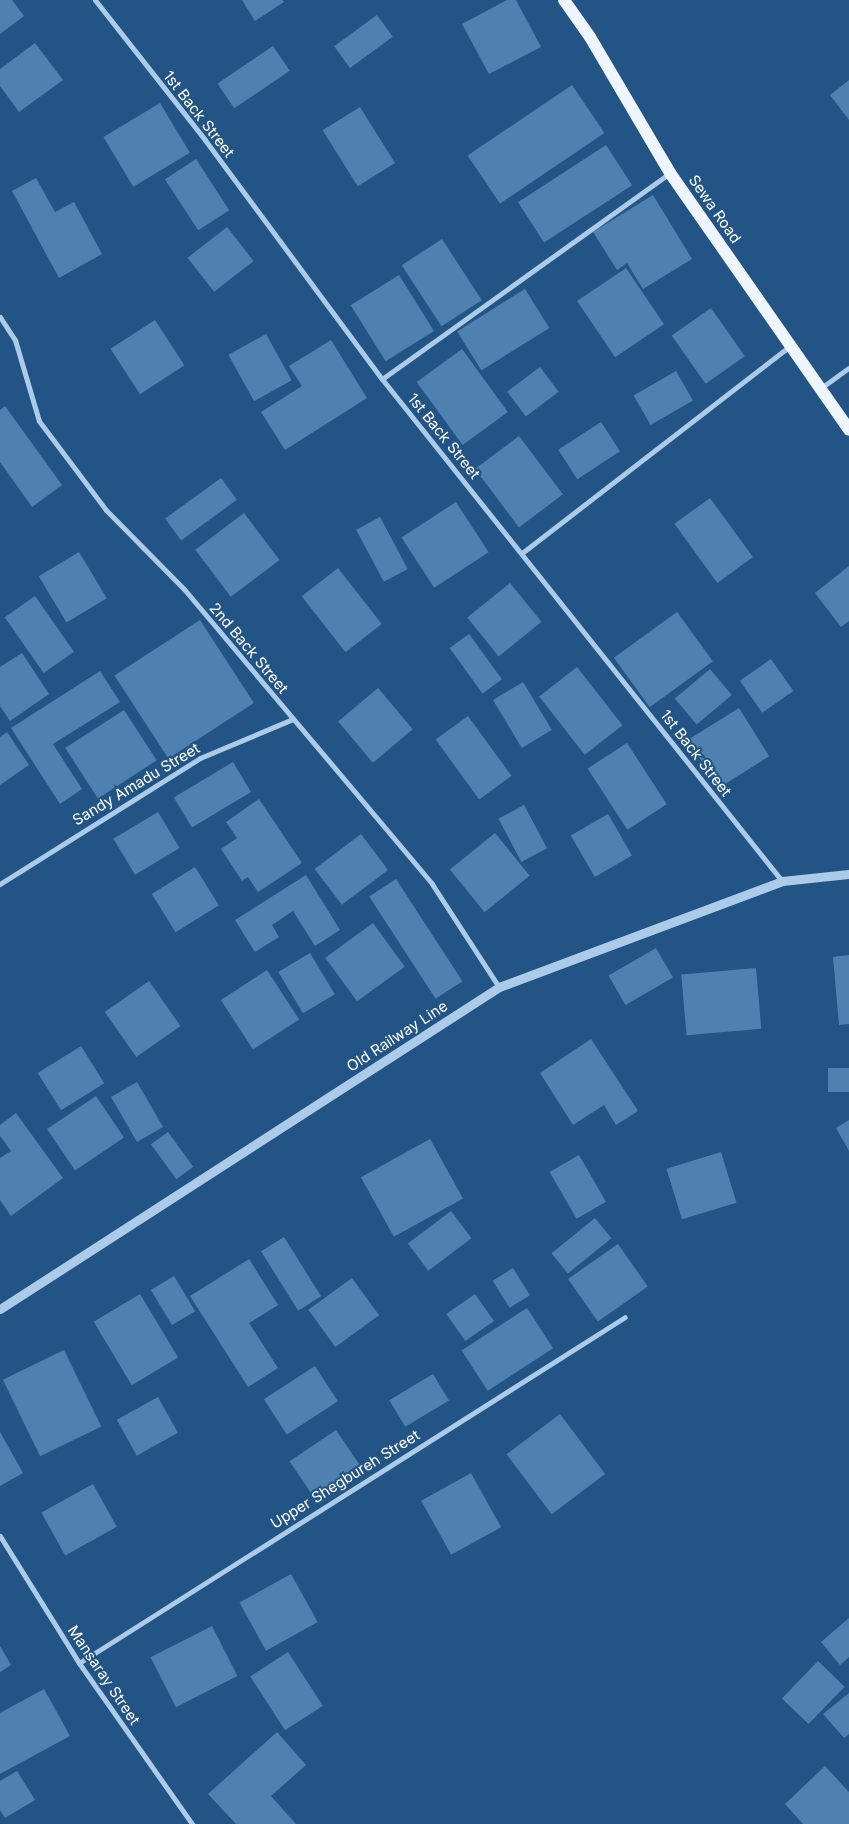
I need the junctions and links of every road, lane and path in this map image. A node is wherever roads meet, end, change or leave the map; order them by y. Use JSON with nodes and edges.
{"nodes":[{"id":1,"x":95,"y":0,"type":"edge"},
{"id":2,"x":564,"y":0,"type":"edge"},
{"id":3,"x":670,"y":172,"type":"junction"},
{"id":4,"x":0,"y":317,"type":"edge"},
{"id":5,"x":790,"y":347,"type":"junction"},
{"id":6,"x":849,"y":368,"type":"edge"},
{"id":7,"x":382,"y":379,"type":"junction"},
{"id":8,"x":818,"y":390,"type":"junction"},
{"id":9,"x":849,"y":430,"type":"edge"},
{"id":10,"x":522,"y":553,"type":"junction"},
{"id":11,"x":293,"y":719,"type":"junction"},
{"id":12,"x":849,"y":874,"type":"edge"},
{"id":13,"x":782,"y":881,"type":"junction"},
{"id":14,"x":0,"y":884,"type":"edge"},
{"id":15,"x":499,"y":987,"type":"junction"},
{"id":16,"x":0,"y":1308,"type":"edge"},
{"id":17,"x":625,"y":1317,"type":"dead end"},
{"id":18,"x":0,"y":1536,"type":"edge"},
{"id":19,"x":79,"y":1662,"type":"junction"},
{"id":20,"x":192,"y":1824,"type":"edge"}],
"edges":[{"from":1,"to":7,"type":"street","name":"1st Back Street"},
{"from":2,"to":3,"type":"main road","name":"Sewa Road"},
{"from":3,"to":5,"type":"main road","name":"Sewa Road"},
{"from":3,"to":7,"type":"street"},
{"from":4,"to":11,"type":"street","name":"2nd Back Street"},
{"from":5,"to":8,"type":"main road","name":"Sewa Road"},
{"from":5,"to":10,"type":"street"},
{"from":6,"to":8,"type":"street"},
{"from":7,"to":10,"type":"street","name":"1st Back Street"},
{"from":8,"to":9,"type":"main road","name":"Sewa Road"},
{"from":10,"to":13,"type":"street","name":"1st Back Street"},
{"from":11,"to":14,"type":"street","name":"Sandy Amadu Street"},
{"from":11,"to":15,"type":"street","name":"2nd Back Street"},
{"from":12,"to":13,"type":"street","name":"Old Railway Line"},
{"from":13,"to":15,"type":"street","name":"Old Railway Line"},
{"from":15,"to":16,"type":"street","name":"Old Railway Line"},
{"from":17,"to":19,"type":"street","name":"Upper Shegbureh Street"},
{"from":18,"to":19,"type":"street","name":"Mansaray Street"},
{"from":19,"to":20,"type":"street","name":"Mansaray Street"}]}
